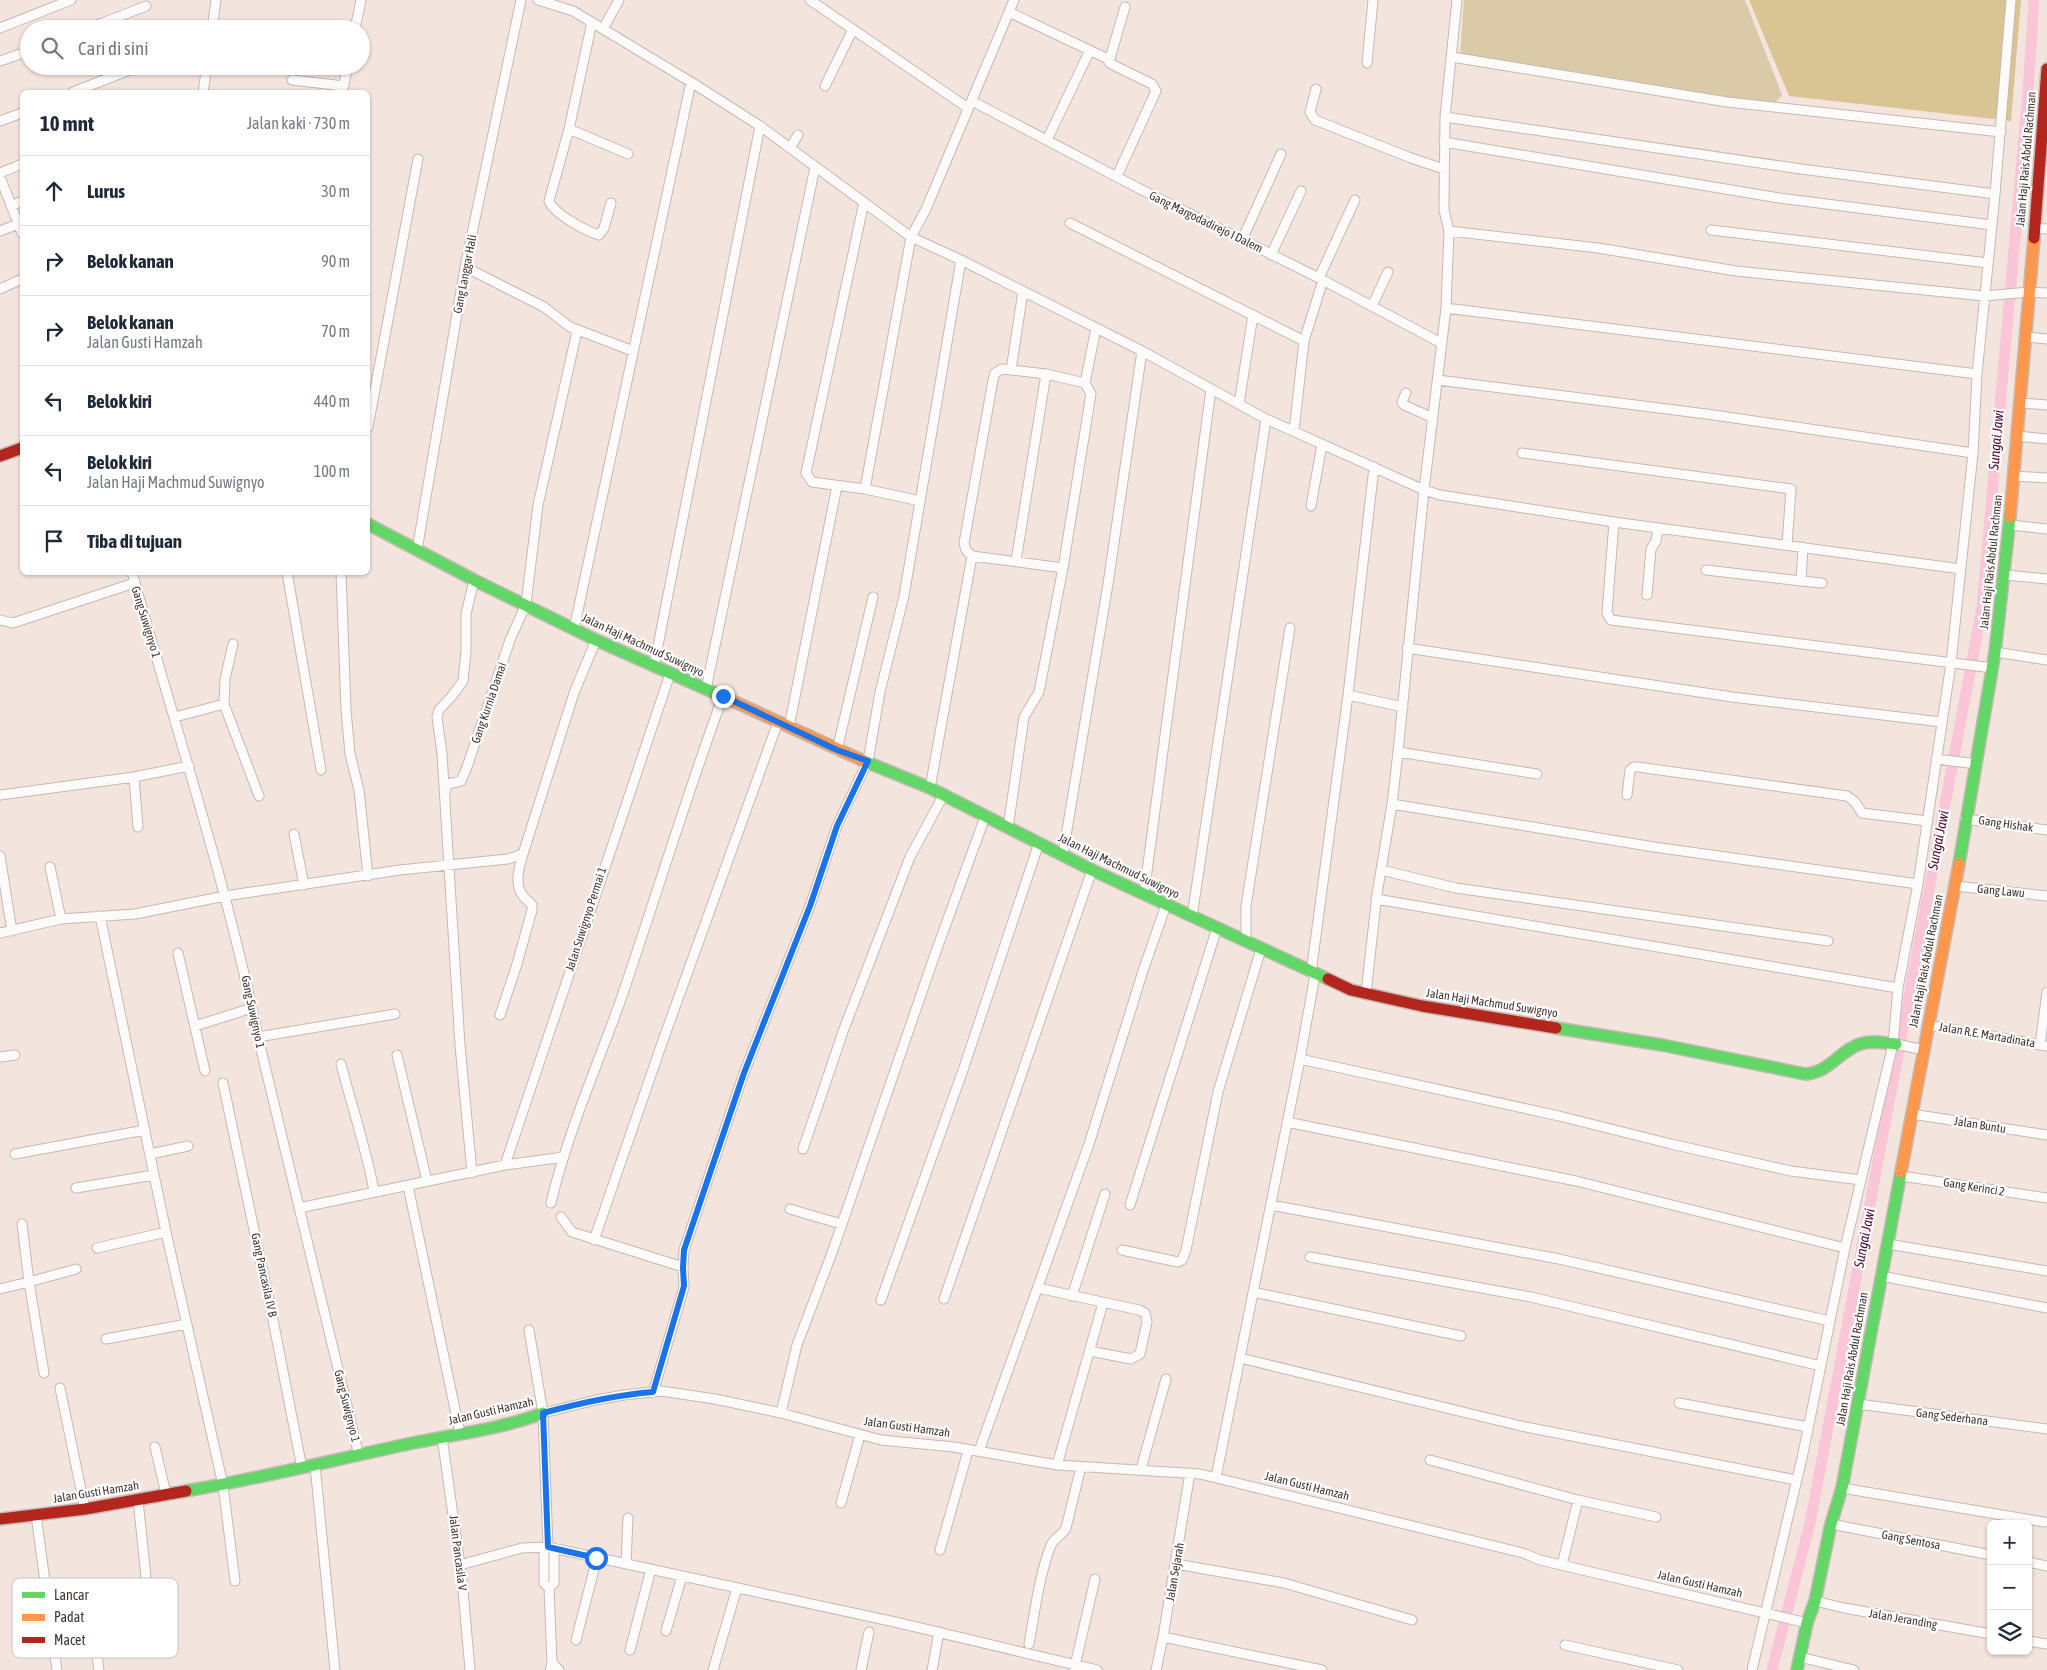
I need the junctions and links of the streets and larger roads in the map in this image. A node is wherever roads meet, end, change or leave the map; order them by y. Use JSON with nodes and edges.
{"nodes":[{"id":1,"x":71,"y":0,"type":"edge"},
{"id":2,"x":216,"y":0,"type":"edge"},
{"id":3,"x":361,"y":0,"type":"edge"},
{"id":4,"x":521,"y":0,"type":"edge"},
{"id":5,"x":538,"y":0,"type":"edge"},
{"id":6,"x":618,"y":0,"type":"edge"},
{"id":7,"x":810,"y":0,"type":"edge"},
{"id":8,"x":1014,"y":0,"type":"edge"},
{"id":9,"x":1374,"y":0,"type":"edge"},
{"id":10,"x":1457,"y":0,"type":"edge"},
{"id":11,"x":2011,"y":0,"type":"edge"},
{"id":12,"x":146,"y":6,"type":"dead end"},
{"id":13,"x":1126,"y":7,"type":"dead end"},
{"id":14,"x":1009,"y":12,"type":"junction"},
{"id":15,"x":20,"y":20,"type":"edge"},
{"id":16,"x":20,"y":20,"type":"edge"},
{"id":17,"x":109,"y":20,"type":"edge"},
{"id":18,"x":213,"y":20,"type":"edge"},
{"id":19,"x":357,"y":20,"type":"edge"},
{"id":20,"x":592,"y":22,"type":"junction"},
{"id":21,"x":0,"y":28,"type":"edge"},
{"id":22,"x":603,"y":29,"type":"junction"},
{"id":23,"x":853,"y":29,"type":"junction"},
{"id":24,"x":1090,"y":50,"type":"junction"},
{"id":25,"x":20,"y":54,"type":"edge"},
{"id":26,"x":1452,"y":57,"type":"junction"},
{"id":27,"x":1108,"y":59,"type":"junction"},
{"id":28,"x":0,"y":62,"type":"edge"},
{"id":29,"x":1367,"y":63,"type":"dead end"},
{"id":30,"x":2047,"y":69,"type":"edge"},
{"id":31,"x":117,"y":75,"type":"edge"},
{"id":32,"x":206,"y":75,"type":"edge"},
{"id":33,"x":346,"y":75,"type":"edge"},
{"id":34,"x":292,"y":80,"type":"dead end"},
{"id":35,"x":691,"y":82,"type":"junction"},
{"id":36,"x":825,"y":86,"type":"dead end"},
{"id":37,"x":1316,"y":88,"type":"dead end"},
{"id":38,"x":343,"y":89,"type":"edge"},
{"id":39,"x":78,"y":90,"type":"edge"},
{"id":40,"x":203,"y":90,"type":"edge"},
{"id":41,"x":970,"y":105,"type":"junction"},
{"id":42,"x":20,"y":113,"type":"edge"},
{"id":43,"x":1444,"y":117,"type":"junction"},
{"id":44,"x":0,"y":121,"type":"edge"},
{"id":45,"x":760,"y":126,"type":"junction"},
{"id":46,"x":2045,"y":128,"type":"edge"},
{"id":47,"x":569,"y":129,"type":"junction"},
{"id":48,"x":2001,"y":132,"type":"junction"},
{"id":49,"x":798,"y":135,"type":"dead end"},
{"id":50,"x":1047,"y":140,"type":"junction"},
{"id":51,"x":1444,"y":142,"type":"junction"},
{"id":52,"x":790,"y":148,"type":"junction"},
{"id":53,"x":628,"y":154,"type":"dead end"},
{"id":54,"x":1281,"y":154,"type":"dead end"},
{"id":55,"x":418,"y":159,"type":"dead end"},
{"id":56,"x":20,"y":165,"type":"edge"},
{"id":57,"x":2043,"y":165,"type":"edge"},
{"id":58,"x":815,"y":167,"type":"junction"},
{"id":59,"x":1444,"y":169,"type":"junction"},
{"id":60,"x":0,"y":173,"type":"edge"},
{"id":61,"x":1117,"y":176,"type":"junction"},
{"id":62,"x":0,"y":177,"type":"edge"},
{"id":63,"x":1301,"y":190,"type":"dead end"},
{"id":64,"x":1995,"y":194,"type":"junction"},
{"id":65,"x":1355,"y":200,"type":"dead end"},
{"id":66,"x":20,"y":202,"type":"edge"},
{"id":67,"x":864,"y":202,"type":"junction"},
{"id":68,"x":611,"y":204,"type":"dead end"},
{"id":69,"x":11,"y":206,"type":"junction"},
{"id":70,"x":1070,"y":223,"type":"dead end"},
{"id":71,"x":18,"y":224,"type":"junction"},
{"id":72,"x":1992,"y":225,"type":"junction"},
{"id":73,"x":20,"y":228,"type":"edge"},
{"id":74,"x":2034,"y":228,"type":"junction"},
{"id":75,"x":2047,"y":229,"type":"edge"},
{"id":76,"x":1711,"y":230,"type":"dead end"},
{"id":77,"x":0,"y":231,"type":"edge"},
{"id":78,"x":1449,"y":231,"type":"junction"},
{"id":79,"x":911,"y":237,"type":"junction"},
{"id":80,"x":1242,"y":240,"type":"junction"},
{"id":81,"x":1271,"y":254,"type":"junction"},
{"id":82,"x":961,"y":260,"type":"junction"},
{"id":83,"x":1988,"y":263,"type":"junction"},
{"id":84,"x":465,"y":267,"type":"junction"},
{"id":85,"x":1388,"y":272,"type":"dead end"},
{"id":86,"x":1321,"y":279,"type":"junction"},
{"id":87,"x":20,"y":280,"type":"edge"},
{"id":88,"x":0,"y":289,"type":"edge"},
{"id":89,"x":1023,"y":291,"type":"junction"},
{"id":90,"x":2023,"y":293,"type":"junction"},
{"id":91,"x":2047,"y":293,"type":"edge"},
{"id":92,"x":1987,"y":296,"type":"junction"},
{"id":93,"x":1372,"y":306,"type":"junction"},
{"id":94,"x":1446,"y":308,"type":"junction"},
{"id":95,"x":1253,"y":315,"type":"junction"},
{"id":96,"x":1096,"y":328,"type":"junction"},
{"id":97,"x":577,"y":331,"type":"junction"},
{"id":98,"x":2026,"y":337,"type":"junction"},
{"id":99,"x":2047,"y":339,"type":"edge"},
{"id":100,"x":1304,"y":340,"type":"junction"},
{"id":101,"x":1441,"y":343,"type":"junction"},
{"id":102,"x":633,"y":351,"type":"junction"},
{"id":103,"x":1142,"y":351,"type":"junction"},
{"id":104,"x":1011,"y":370,"type":"junction"},
{"id":105,"x":1046,"y":374,"type":"junction"},
{"id":106,"x":1977,"y":374,"type":"junction"},
{"id":107,"x":1438,"y":380,"type":"junction"},
{"id":108,"x":1085,"y":384,"type":"junction"},
{"id":109,"x":1211,"y":389,"type":"junction"},
{"id":110,"x":1406,"y":393,"type":"dead end"},
{"id":111,"x":2021,"y":403,"type":"junction"},
{"id":112,"x":1239,"y":404,"type":"junction"},
{"id":113,"x":2047,"y":405,"type":"edge"},
{"id":114,"x":370,"y":416,"type":"edge"},
{"id":115,"x":1433,"y":418,"type":"junction"},
{"id":116,"x":1266,"y":419,"type":"junction"},
{"id":117,"x":1294,"y":431,"type":"junction"},
{"id":118,"x":2018,"y":436,"type":"junction"},
{"id":119,"x":2047,"y":439,"type":"edge"},
{"id":120,"x":1322,"y":444,"type":"junction"},
{"id":121,"x":20,"y":449,"type":"edge"},
{"id":122,"x":1973,"y":452,"type":"junction"},
{"id":123,"x":1522,"y":454,"type":"dead end"},
{"id":124,"x":0,"y":456,"type":"edge"},
{"id":125,"x":1374,"y":467,"type":"junction"},
{"id":126,"x":2014,"y":476,"type":"junction"},
{"id":127,"x":2047,"y":478,"type":"edge"},
{"id":128,"x":837,"y":486,"type":"junction"},
{"id":129,"x":865,"y":489,"type":"junction"},
{"id":130,"x":1424,"y":490,"type":"junction"},
{"id":131,"x":920,"y":501,"type":"junction"},
{"id":132,"x":1311,"y":506,"type":"dead end"},
{"id":133,"x":1614,"y":522,"type":"junction"},
{"id":134,"x":370,"y":525,"type":"edge"},
{"id":135,"x":2010,"y":525,"type":"junction"},
{"id":136,"x":1658,"y":528,"type":"junction"},
{"id":137,"x":2047,"y":528,"type":"edge"},
{"id":138,"x":1787,"y":545,"type":"junction"},
{"id":139,"x":1804,"y":547,"type":"junction"},
{"id":140,"x":417,"y":550,"type":"junction"},
{"id":141,"x":972,"y":556,"type":"junction"},
{"id":142,"x":1016,"y":561,"type":"junction"},
{"id":143,"x":1063,"y":568,"type":"junction"},
{"id":144,"x":1962,"y":569,"type":"junction"},
{"id":145,"x":1706,"y":570,"type":"dead end"},
{"id":146,"x":133,"y":575,"type":"edge"},
{"id":147,"x":288,"y":575,"type":"edge"},
{"id":148,"x":341,"y":575,"type":"edge"},
{"id":149,"x":2005,"y":575,"type":"junction"},
{"id":150,"x":474,"y":580,"type":"junction"},
{"id":151,"x":2047,"y":580,"type":"edge"},
{"id":152,"x":1801,"y":581,"type":"junction"},
{"id":153,"x":134,"y":583,"type":"junction"},
{"id":154,"x":1822,"y":583,"type":"dead end"},
{"id":155,"x":1647,"y":595,"type":"dead end"},
{"id":156,"x":873,"y":597,"type":"dead end"},
{"id":157,"x":526,"y":604,"type":"junction"},
{"id":158,"x":0,"y":620,"type":"edge"},
{"id":159,"x":1290,"y":628,"type":"dead end"},
{"id":160,"x":574,"y":629,"type":"junction"},
{"id":161,"x":596,"y":640,"type":"junction"},
{"id":162,"x":232,"y":644,"type":"dead end"},
{"id":163,"x":1407,"y":648,"type":"junction"},
{"id":164,"x":1996,"y":652,"type":"junction"},
{"id":165,"x":2047,"y":660,"type":"edge"},
{"id":166,"x":1956,"y":664,"type":"junction"},
{"id":167,"x":654,"y":666,"type":"junction"},
{"id":168,"x":1989,"y":668,"type":"junction"},
{"id":169,"x":670,"y":674,"type":"junction"},
{"id":170,"x":706,"y":689,"type":"junction"},
{"id":171,"x":1348,"y":695,"type":"junction"},
{"id":172,"x":723,"y":696,"type":"junction"},
{"id":173,"x":224,"y":704,"type":"junction"},
{"id":174,"x":1403,"y":707,"type":"junction"},
{"id":175,"x":175,"y":717,"type":"junction"},
{"id":176,"x":1942,"y":722,"type":"junction"},
{"id":177,"x":784,"y":724,"type":"junction"},
{"id":178,"x":837,"y":750,"type":"junction"},
{"id":179,"x":1398,"y":752,"type":"junction"},
{"id":180,"x":1938,"y":759,"type":"junction"},
{"id":181,"x":868,"y":761,"type":"junction"},
{"id":182,"x":1977,"y":764,"type":"junction"},
{"id":183,"x":189,"y":766,"type":"junction"},
{"id":184,"x":321,"y":770,"type":"dead end"},
{"id":185,"x":1537,"y":774,"type":"dead end"},
{"id":186,"x":134,"y":777,"type":"junction"},
{"id":187,"x":930,"y":788,"type":"junction"},
{"id":188,"x":444,"y":793,"type":"junction"},
{"id":189,"x":0,"y":795,"type":"edge"},
{"id":190,"x":1627,"y":795,"type":"dead end"},
{"id":191,"x":259,"y":796,"type":"dead end"},
{"id":192,"x":943,"y":796,"type":"junction"},
{"id":193,"x":1392,"y":804,"type":"junction"},
{"id":194,"x":985,"y":817,"type":"junction"},
{"id":195,"x":1965,"y":818,"type":"junction"},
{"id":196,"x":1927,"y":821,"type":"junction"},
{"id":197,"x":138,"y":827,"type":"dead end"},
{"id":198,"x":1008,"y":828,"type":"junction"},
{"id":199,"x":2047,"y":830,"type":"edge"},
{"id":200,"x":294,"y":834,"type":"dead end"},
{"id":201,"x":1040,"y":843,"type":"junction"},
{"id":202,"x":523,"y":854,"type":"junction"},
{"id":203,"x":1064,"y":854,"type":"junction"},
{"id":204,"x":0,"y":856,"type":"edge"},
{"id":205,"x":449,"y":865,"type":"junction"},
{"id":206,"x":50,"y":867,"type":"dead end"},
{"id":207,"x":1092,"y":870,"type":"junction"},
{"id":208,"x":1381,"y":870,"type":"junction"},
{"id":209,"x":368,"y":876,"type":"junction"},
{"id":210,"x":1918,"y":884,"type":"junction"},
{"id":211,"x":304,"y":885,"type":"junction"},
{"id":212,"x":1955,"y":886,"type":"junction"},
{"id":213,"x":1144,"y":894,"type":"junction"},
{"id":214,"x":225,"y":896,"type":"junction"},
{"id":215,"x":2047,"y":896,"type":"edge"},
{"id":216,"x":1376,"y":898,"type":"junction"},
{"id":217,"x":1166,"y":905,"type":"junction"},
{"id":218,"x":100,"y":916,"type":"junction"},
{"id":219,"x":1192,"y":917,"type":"junction"},
{"id":220,"x":61,"y":920,"type":"junction"},
{"id":221,"x":1217,"y":928,"type":"junction"},
{"id":222,"x":12,"y":931,"type":"junction"},
{"id":223,"x":0,"y":933,"type":"edge"},
{"id":224,"x":1246,"y":940,"type":"junction"},
{"id":225,"x":1828,"y":942,"type":"dead end"},
{"id":226,"x":1261,"y":948,"type":"junction"},
{"id":227,"x":178,"y":953,"type":"dead end"},
{"id":228,"x":1313,"y":974,"type":"junction"},
{"id":229,"x":1898,"y":988,"type":"junction"},
{"id":230,"x":2047,"y":992,"type":"edge"},
{"id":231,"x":1366,"y":993,"type":"junction"},
{"id":232,"x":252,"y":1008,"type":"junction"},
{"id":233,"x":395,"y":1014,"type":"dead end"},
{"id":234,"x":500,"y":1015,"type":"dead end"},
{"id":235,"x":1928,"y":1025,"type":"junction"},
{"id":236,"x":195,"y":1026,"type":"junction"},
{"id":237,"x":258,"y":1037,"type":"junction"},
{"id":238,"x":1894,"y":1044,"type":"junction"},
{"id":239,"x":2044,"y":1045,"type":"edge"},
{"id":240,"x":1920,"y":1050,"type":"junction"},
{"id":241,"x":397,"y":1054,"type":"dead end"},
{"id":242,"x":15,"y":1055,"type":"dead end"},
{"id":243,"x":0,"y":1057,"type":"edge"},
{"id":244,"x":1300,"y":1059,"type":"junction"},
{"id":245,"x":341,"y":1064,"type":"dead end"},
{"id":246,"x":205,"y":1071,"type":"dead end"},
{"id":247,"x":223,"y":1083,"type":"dead end"},
{"id":248,"x":1912,"y":1114,"type":"junction"},
{"id":249,"x":1287,"y":1122,"type":"junction"},
{"id":250,"x":145,"y":1130,"type":"junction"},
{"id":251,"x":2047,"y":1135,"type":"edge"},
{"id":252,"x":188,"y":1146,"type":"dead end"},
{"id":253,"x":803,"y":1149,"type":"dead end"},
{"id":254,"x":15,"y":1154,"type":"dead end"},
{"id":255,"x":150,"y":1154,"type":"junction"},
{"id":256,"x":564,"y":1158,"type":"junction"},
{"id":257,"x":505,"y":1165,"type":"junction"},
{"id":258,"x":472,"y":1173,"type":"junction"},
{"id":259,"x":154,"y":1175,"type":"junction"},
{"id":260,"x":1901,"y":1176,"type":"junction"},
{"id":261,"x":1861,"y":1180,"type":"junction"},
{"id":262,"x":428,"y":1181,"type":"junction"},
{"id":263,"x":408,"y":1186,"type":"junction"},
{"id":264,"x":76,"y":1188,"type":"dead end"},
{"id":265,"x":374,"y":1192,"type":"junction"},
{"id":266,"x":1104,"y":1194,"type":"dead end"},
{"id":267,"x":2047,"y":1198,"type":"edge"},
{"id":268,"x":551,"y":1203,"type":"dead end"},
{"id":269,"x":1271,"y":1204,"type":"junction"},
{"id":270,"x":1130,"y":1205,"type":"dead end"},
{"id":271,"x":299,"y":1208,"type":"junction"},
{"id":272,"x":790,"y":1210,"type":"dead end"},
{"id":273,"x":561,"y":1217,"type":"dead end"},
{"id":274,"x":22,"y":1224,"type":"dead end"},
{"id":275,"x":842,"y":1224,"type":"junction"},
{"id":276,"x":166,"y":1232,"type":"junction"},
{"id":277,"x":594,"y":1240,"type":"junction"},
{"id":278,"x":1888,"y":1244,"type":"junction"},
{"id":279,"x":97,"y":1248,"type":"dead end"},
{"id":280,"x":1845,"y":1248,"type":"junction"},
{"id":281,"x":1122,"y":1250,"type":"dead end"},
{"id":282,"x":1310,"y":1257,"type":"dead end"},
{"id":283,"x":683,"y":1268,"type":"junction"},
{"id":284,"x":76,"y":1269,"type":"dead end"},
{"id":285,"x":2047,"y":1272,"type":"edge"},
{"id":286,"x":1881,"y":1276,"type":"junction"},
{"id":287,"x":29,"y":1282,"type":"junction"},
{"id":288,"x":0,"y":1288,"type":"edge"},
{"id":289,"x":1038,"y":1288,"type":"junction"},
{"id":290,"x":1253,"y":1292,"type":"junction"},
{"id":291,"x":1072,"y":1296,"type":"junction"},
{"id":292,"x":944,"y":1299,"type":"dead end"},
{"id":293,"x":881,"y":1300,"type":"dead end"},
{"id":294,"x":1103,"y":1303,"type":"junction"},
{"id":295,"x":2047,"y":1308,"type":"edge"},
{"id":296,"x":1830,"y":1321,"type":"junction"},
{"id":297,"x":187,"y":1324,"type":"junction"},
{"id":298,"x":529,"y":1330,"type":"dead end"},
{"id":299,"x":1461,"y":1336,"type":"dead end"},
{"id":300,"x":106,"y":1339,"type":"dead end"},
{"id":301,"x":1090,"y":1351,"type":"junction"},
{"id":302,"x":1240,"y":1358,"type":"junction"},
{"id":303,"x":1821,"y":1366,"type":"junction"},
{"id":304,"x":44,"y":1373,"type":"dead end"},
{"id":305,"x":1166,"y":1379,"type":"dead end"},
{"id":306,"x":60,"y":1388,"type":"dead end"},
{"id":307,"x":653,"y":1392,"type":"junction"},
{"id":308,"x":1679,"y":1403,"type":"dead end"},
{"id":309,"x":1858,"y":1404,"type":"junction"},
{"id":310,"x":543,"y":1413,"type":"junction"},
{"id":311,"x":781,"y":1413,"type":"junction"},
{"id":312,"x":1808,"y":1427,"type":"junction"},
{"id":313,"x":2047,"y":1429,"type":"edge"},
{"id":314,"x":460,"y":1433,"type":"junction"},
{"id":315,"x":860,"y":1434,"type":"junction"},
{"id":316,"x":442,"y":1437,"type":"junction"},
{"id":317,"x":155,"y":1447,"type":"dead end"},
{"id":318,"x":968,"y":1451,"type":"junction"},
{"id":319,"x":979,"y":1451,"type":"junction"},
{"id":320,"x":359,"y":1456,"type":"junction"},
{"id":321,"x":1430,"y":1460,"type":"dead end"},
{"id":322,"x":1057,"y":1465,"type":"junction"},
{"id":323,"x":316,"y":1466,"type":"junction"},
{"id":324,"x":1081,"y":1467,"type":"junction"},
{"id":325,"x":302,"y":1468,"type":"junction"},
{"id":326,"x":1141,"y":1469,"type":"junction"},
{"id":327,"x":1190,"y":1473,"type":"junction"},
{"id":328,"x":1216,"y":1477,"type":"junction"},
{"id":329,"x":1796,"y":1480,"type":"junction"},
{"id":330,"x":223,"y":1485,"type":"junction"},
{"id":331,"x":1842,"y":1488,"type":"junction"},
{"id":332,"x":166,"y":1494,"type":"junction"},
{"id":333,"x":138,"y":1500,"type":"junction"},
{"id":334,"x":1578,"y":1500,"type":"junction"},
{"id":335,"x":841,"y":1503,"type":"dead end"},
{"id":336,"x":85,"y":1509,"type":"junction"},
{"id":337,"x":36,"y":1515,"type":"junction"},
{"id":338,"x":1656,"y":1517,"type":"dead end"},
{"id":339,"x":628,"y":1518,"type":"dead end"},
{"id":340,"x":0,"y":1519,"type":"edge"},
{"id":341,"x":2044,"y":1522,"type":"dead end"},
{"id":342,"x":1832,"y":1524,"type":"junction"},
{"id":343,"x":549,"y":1548,"type":"junction"},
{"id":344,"x":940,"y":1550,"type":"dead end"},
{"id":345,"x":1987,"y":1554,"type":"edge"},
{"id":346,"x":596,"y":1558,"type":"junction"},
{"id":347,"x":2032,"y":1563,"type":"edge"},
{"id":348,"x":626,"y":1564,"type":"junction"},
{"id":349,"x":1176,"y":1564,"type":"junction"},
{"id":350,"x":460,"y":1565,"type":"junction"},
{"id":351,"x":1562,"y":1565,"type":"junction"},
{"id":352,"x":2047,"y":1566,"type":"edge"},
{"id":353,"x":651,"y":1569,"type":"junction"},
{"id":354,"x":682,"y":1576,"type":"junction"},
{"id":355,"x":45,"y":1578,"type":"edge"},
{"id":356,"x":146,"y":1578,"type":"edge"},
{"id":357,"x":1095,"y":1579,"type":"dead end"},
{"id":358,"x":235,"y":1581,"type":"dead end"},
{"id":359,"x":737,"y":1588,"type":"junction"},
{"id":360,"x":1815,"y":1601,"type":"junction"},
{"id":361,"x":1769,"y":1614,"type":"junction"},
{"id":362,"x":1412,"y":1620,"type":"dead end"},
{"id":363,"x":1804,"y":1623,"type":"junction"},
{"id":364,"x":666,"y":1631,"type":"dead end"},
{"id":365,"x":869,"y":1632,"type":"dead end"},
{"id":366,"x":939,"y":1632,"type":"junction"},
{"id":367,"x":1987,"y":1633,"type":"edge"},
{"id":368,"x":1164,"y":1637,"type":"junction"},
{"id":369,"x":576,"y":1640,"type":"dead end"},
{"id":370,"x":2032,"y":1642,"type":"edge"},
{"id":371,"x":1029,"y":1644,"type":"dead end"},
{"id":372,"x":2047,"y":1644,"type":"edge"},
{"id":373,"x":1564,"y":1646,"type":"dead end"},
{"id":374,"x":630,"y":1650,"type":"dead end"},
{"id":375,"x":1800,"y":1658,"type":"junction"},
{"id":376,"x":551,"y":1667,"type":"edge"},
{"id":377,"x":1074,"y":1667,"type":"edge"},
{"id":378,"x":335,"y":1670,"type":"edge"},
{"id":379,"x":470,"y":1670,"type":"edge"},
{"id":380,"x":559,"y":1670,"type":"edge"},
{"id":381,"x":713,"y":1670,"type":"edge"},
{"id":382,"x":860,"y":1670,"type":"edge"},
{"id":383,"x":932,"y":1670,"type":"edge"},
{"id":384,"x":1098,"y":1670,"type":"edge"},
{"id":385,"x":1156,"y":1670,"type":"edge"},
{"id":386,"x":1322,"y":1670,"type":"edge"},
{"id":387,"x":1678,"y":1670,"type":"edge"},
{"id":388,"x":1752,"y":1670,"type":"edge"},
{"id":389,"x":1796,"y":1670,"type":"edge"},
{"id":390,"x":1854,"y":1670,"type":"edge"}],
"edges":[{"from":1,"to":16,"type":"street"},
{"from":2,"to":18,"type":"street"},
{"from":3,"to":19,"type":"street"},
{"from":4,"to":84,"type":"street","name":"Gang Langgar Hali"},
{"from":5,"to":20,"type":"street"},
{"from":6,"to":22,"type":"street"},
{"from":7,"to":23,"type":"street","name":"Gang Margodadirejo I Dalem"},
{"from":8,"to":14,"type":"street"},
{"from":9,"to":29,"type":"street"},
{"from":10,"to":26,"type":"street"},
{"from":11,"to":48,"type":"street"},
{"from":12,"to":17,"type":"street"},
{"from":13,"to":27,"type":"street"},
{"from":14,"to":24,"type":"street"},
{"from":14,"to":41,"type":"street"},
{"from":15,"to":21,"type":"street"},
{"from":20,"to":22,"type":"street"},
{"from":20,"to":47,"type":"street"},
{"from":22,"to":35,"type":"street"},
{"from":23,"to":36,"type":"street"},
{"from":23,"to":41,"type":"street","name":"Gang Margodadirejo I Dalem"},
{"from":24,"to":27,"type":"street"},
{"from":24,"to":50,"type":"street"},
{"from":25,"to":28,"type":"street"},
{"from":26,"to":43,"type":"street"},
{"from":26,"to":48,"type":"street"},
{"from":27,"to":61,"type":"street"},
{"from":30,"to":46,"type":"street","name":"Jalan Haji Rais Abdul Rachman"},
{"from":31,"to":39,"type":"street"},
{"from":32,"to":40,"type":"street"},
{"from":33,"to":38,"type":"street"},
{"from":34,"to":38,"type":"street"},
{"from":35,"to":45,"type":"street"},
{"from":35,"to":102,"type":"street"},
{"from":37,"to":59,"type":"street"},
{"from":41,"to":50,"type":"street","name":"Gang Margodadirejo I Dalem"},
{"from":41,"to":79,"type":"street"},
{"from":42,"to":44,"type":"street"},
{"from":43,"to":51,"type":"street"},
{"from":43,"to":64,"type":"street"},
{"from":45,"to":52,"type":"street"},
{"from":45,"to":167,"type":"street"},
{"from":46,"to":57,"type":"street","name":"Jalan Haji Rais Abdul Rachman"},
{"from":47,"to":53,"type":"street"},
{"from":47,"to":68,"type":"street"},
{"from":48,"to":64,"type":"street"},
{"from":49,"to":52,"type":"street"},
{"from":50,"to":61,"type":"street","name":"Gang Margodadirejo I Dalem"},
{"from":51,"to":59,"type":"street"},
{"from":51,"to":72,"type":"street"},
{"from":52,"to":58,"type":"street"},
{"from":54,"to":80,"type":"street"},
{"from":55,"to":114,"type":"street"},
{"from":56,"to":60,"type":"street"},
{"from":57,"to":74,"type":"street","name":"Jalan Haji Rais Abdul Rachman"},
{"from":58,"to":67,"type":"street"},
{"from":58,"to":170,"type":"street"},
{"from":59,"to":78,"type":"street"},
{"from":61,"to":80,"type":"street","name":"Gang Margodadirejo I Dalem"},
{"from":62,"to":69,"type":"street"},
{"from":63,"to":81,"type":"street"},
{"from":64,"to":72,"type":"street"},
{"from":65,"to":86,"type":"street"},
{"from":66,"to":69,"type":"street"},
{"from":67,"to":79,"type":"street"},
{"from":67,"to":128,"type":"street"},
{"from":69,"to":71,"type":"street"},
{"from":70,"to":95,"type":"street"},
{"from":71,"to":73,"type":"street"},
{"from":71,"to":77,"type":"street"},
{"from":72,"to":83,"type":"street"},
{"from":74,"to":75,"type":"street"},
{"from":74,"to":90,"type":"street","name":"Jalan Haji Rais Abdul Rachman"},
{"from":76,"to":83,"type":"street"},
{"from":78,"to":92,"type":"street"},
{"from":78,"to":94,"type":"street"},
{"from":79,"to":82,"type":"street"},
{"from":79,"to":129,"type":"street"},
{"from":80,"to":81,"type":"street","name":"Gang Margodadirejo I Dalem"},
{"from":81,"to":86,"type":"street","name":"Gang Margodadirejo I Dalem"},
{"from":82,"to":89,"type":"street"},
{"from":82,"to":131,"type":"street"},
{"from":83,"to":92,"type":"street"},
{"from":84,"to":97,"type":"street"},
{"from":84,"to":140,"type":"street","name":"Gang Langgar Hali"},
{"from":85,"to":93,"type":"street"},
{"from":86,"to":93,"type":"street","name":"Gang Margodadirejo I Dalem"},
{"from":86,"to":100,"type":"street"},
{"from":87,"to":88,"type":"street"},
{"from":89,"to":96,"type":"street"},
{"from":89,"to":104,"type":"street"},
{"from":90,"to":91,"type":"street"},
{"from":90,"to":92,"type":"street"},
{"from":90,"to":98,"type":"street","name":"Jalan Haji Rais Abdul Rachman"},
{"from":92,"to":106,"type":"street"},
{"from":93,"to":101,"type":"street","name":"Gang Margodadirejo I Dalem"},
{"from":94,"to":101,"type":"street"},
{"from":94,"to":106,"type":"street"},
{"from":95,"to":100,"type":"street"},
{"from":95,"to":112,"type":"street"},
{"from":96,"to":103,"type":"street"},
{"from":96,"to":108,"type":"street"},
{"from":97,"to":102,"type":"street"},
{"from":97,"to":157,"type":"street"},
{"from":98,"to":99,"type":"street"},
{"from":98,"to":111,"type":"street","name":"Jalan Haji Rais Abdul Rachman"},
{"from":100,"to":117,"type":"street"},
{"from":101,"to":107,"type":"street"},
{"from":102,"to":160,"type":"street"},
{"from":103,"to":109,"type":"street"},
{"from":103,"to":203,"type":"street"},
{"from":104,"to":105,"type":"street"},
{"from":104,"to":141,"type":"street"},
{"from":105,"to":108,"type":"street"},
{"from":105,"to":142,"type":"street"},
{"from":106,"to":122,"type":"street"},
{"from":107,"to":115,"type":"street"},
{"from":107,"to":122,"type":"street"},
{"from":108,"to":143,"type":"street"},
{"from":109,"to":112,"type":"street"},
{"from":109,"to":213,"type":"street"},
{"from":110,"to":115,"type":"street"},
{"from":111,"to":113,"type":"street"},
{"from":111,"to":118,"type":"street","name":"Jalan Haji Rais Abdul Rachman"},
{"from":112,"to":116,"type":"street"},
{"from":115,"to":130,"type":"street"},
{"from":116,"to":117,"type":"street"},
{"from":116,"to":219,"type":"street"},
{"from":117,"to":120,"type":"street"},
{"from":118,"to":119,"type":"street"},
{"from":118,"to":126,"type":"street","name":"Jalan Haji Rais Abdul Rachman"},
{"from":120,"to":125,"type":"street"},
{"from":120,"to":132,"type":"street"},
{"from":121,"to":124,"type":"street"},
{"from":122,"to":144,"type":"street"},
{"from":123,"to":138,"type":"street"},
{"from":125,"to":130,"type":"street"},
{"from":125,"to":171,"type":"street"},
{"from":126,"to":127,"type":"street"},
{"from":126,"to":135,"type":"street","name":"Jalan Haji Rais Abdul Rachman"},
{"from":128,"to":129,"type":"street"},
{"from":128,"to":177,"type":"street"},
{"from":129,"to":131,"type":"street"},
{"from":130,"to":133,"type":"street"},
{"from":130,"to":163,"type":"street"},
{"from":131,"to":181,"type":"street"},
{"from":133,"to":136,"type":"street"},
{"from":133,"to":166,"type":"street"},
{"from":134,"to":140,"type":"street","name":"Jalan Haji Machmud Suwignyo"},
{"from":135,"to":137,"type":"street"},
{"from":135,"to":149,"type":"street","name":"Jalan Haji Rais Abdul Rachman"},
{"from":136,"to":138,"type":"street"},
{"from":136,"to":155,"type":"street"},
{"from":138,"to":139,"type":"street"},
{"from":139,"to":144,"type":"street"},
{"from":139,"to":152,"type":"street"},
{"from":140,"to":150,"type":"street","name":"Jalan Haji Machmud Suwignyo"},
{"from":141,"to":142,"type":"street"},
{"from":141,"to":187,"type":"street"},
{"from":142,"to":143,"type":"street"},
{"from":143,"to":198,"type":"street"},
{"from":144,"to":166,"type":"street"},
{"from":145,"to":152,"type":"street"},
{"from":146,"to":153,"type":"street","name":"Gang Suwignyo 1"},
{"from":147,"to":184,"type":"street"},
{"from":148,"to":209,"type":"street"},
{"from":149,"to":151,"type":"street"},
{"from":149,"to":164,"type":"street","name":"Jalan Haji Rais Abdul Rachman"},
{"from":150,"to":157,"type":"street","name":"Jalan Haji Machmud Suwignyo"},
{"from":150,"to":188,"type":"street"},
{"from":152,"to":154,"type":"street"},
{"from":153,"to":158,"type":"street"},
{"from":153,"to":175,"type":"street","name":"Gang Suwignyo 1"},
{"from":156,"to":178,"type":"street"},
{"from":157,"to":160,"type":"street","name":"Jalan Haji Machmud Suwignyo"},
{"from":157,"to":188,"type":"street","name":"Gang Kurnia Damai"},
{"from":159,"to":224,"type":"street"},
{"from":160,"to":161,"type":"street","name":"Jalan Haji Machmud Suwignyo"},
{"from":161,"to":167,"type":"street","name":"Jalan Haji Machmud Suwignyo"},
{"from":161,"to":202,"type":"street"},
{"from":162,"to":173,"type":"street"},
{"from":163,"to":174,"type":"street"},
{"from":163,"to":176,"type":"street"},
{"from":164,"to":165,"type":"street"},
{"from":164,"to":168,"type":"street","name":"Jalan Haji Rais Abdul Rachman"},
{"from":166,"to":168,"type":"street"},
{"from":166,"to":176,"type":"street"},
{"from":167,"to":169,"type":"street","name":"Jalan Haji Machmud Suwignyo"},
{"from":168,"to":182,"type":"street","name":"Jalan Haji Rais Abdul Rachman"},
{"from":169,"to":170,"type":"street","name":"Jalan Haji Machmud Suwignyo"},
{"from":169,"to":257,"type":"street","name":"Jalan Suwignyo Permai 1"},
{"from":170,"to":172,"type":"street","name":"Jalan Haji Machmud Suwignyo"},
{"from":171,"to":174,"type":"street"},
{"from":171,"to":228,"type":"street"},
{"from":172,"to":177,"type":"street","name":"Jalan Haji Machmud Suwignyo"},
{"from":172,"to":256,"type":"street"},
{"from":173,"to":175,"type":"street"},
{"from":173,"to":191,"type":"street"},
{"from":174,"to":179,"type":"street"},
{"from":175,"to":183,"type":"street","name":"Gang Suwignyo 1"},
{"from":176,"to":180,"type":"street"},
{"from":177,"to":178,"type":"street","name":"Jalan Haji Machmud Suwignyo"},
{"from":177,"to":277,"type":"street"},
{"from":178,"to":181,"type":"street","name":"Jalan Haji Machmud Suwignyo"},
{"from":179,"to":185,"type":"street"},
{"from":179,"to":193,"type":"street"},
{"from":180,"to":182,"type":"street"},
{"from":180,"to":196,"type":"street"},
{"from":181,"to":187,"type":"street","name":"Jalan Haji Machmud Suwignyo"},
{"from":181,"to":283,"type":"street"},
{"from":182,"to":195,"type":"street","name":"Jalan Haji Rais Abdul Rachman"},
{"from":183,"to":186,"type":"street"},
{"from":183,"to":214,"type":"street","name":"Gang Suwignyo 1"},
{"from":186,"to":189,"type":"street"},
{"from":186,"to":197,"type":"street"},
{"from":187,"to":192,"type":"street","name":"Jalan Haji Machmud Suwignyo"},
{"from":188,"to":205,"type":"street"},
{"from":190,"to":196,"type":"street"},
{"from":192,"to":194,"type":"street","name":"Jalan Haji Machmud Suwignyo"},
{"from":192,"to":253,"type":"street"},
{"from":193,"to":208,"type":"street"},
{"from":193,"to":210,"type":"street"},
{"from":194,"to":198,"type":"street","name":"Jalan Haji Machmud Suwignyo"},
{"from":194,"to":275,"type":"street"},
{"from":195,"to":199,"type":"street","name":"Gang Hishak"},
{"from":195,"to":212,"type":"street","name":"Jalan Haji Rais Abdul Rachman"},
{"from":196,"to":210,"type":"street"},
{"from":198,"to":201,"type":"street","name":"Jalan Haji Machmud Suwignyo"},
{"from":200,"to":211,"type":"street"},
{"from":201,"to":203,"type":"street","name":"Jalan Haji Machmud Suwignyo"},
{"from":201,"to":293,"type":"street"},
{"from":202,"to":205,"type":"street"},
{"from":202,"to":234,"type":"street"},
{"from":203,"to":207,"type":"street","name":"Jalan Haji Machmud Suwignyo"},
{"from":204,"to":222,"type":"street"},
{"from":205,"to":209,"type":"street"},
{"from":205,"to":258,"type":"street"},
{"from":206,"to":220,"type":"street"},
{"from":207,"to":213,"type":"street","name":"Jalan Haji Machmud Suwignyo"},
{"from":207,"to":292,"type":"street"},
{"from":208,"to":216,"type":"street"},
{"from":208,"to":225,"type":"street"},
{"from":209,"to":211,"type":"street"},
{"from":210,"to":229,"type":"street"},
{"from":211,"to":214,"type":"street"},
{"from":212,"to":215,"type":"street","name":"Gang Lawu"},
{"from":212,"to":235,"type":"street","name":"Jalan Haji Rais Abdul Rachman"},
{"from":213,"to":217,"type":"street","name":"Jalan Haji Machmud Suwignyo"},
{"from":214,"to":218,"type":"street"},
{"from":214,"to":232,"type":"street","name":"Gang Suwignyo 1"},
{"from":216,"to":229,"type":"street"},
{"from":216,"to":231,"type":"street"},
{"from":217,"to":219,"type":"street","name":"Jalan Haji Machmud Suwignyo"},
{"from":217,"to":289,"type":"street"},
{"from":218,"to":220,"type":"street"},
{"from":218,"to":250,"type":"street"},
{"from":219,"to":221,"type":"street","name":"Jalan Haji Machmud Suwignyo"},
{"from":220,"to":222,"type":"street"},
{"from":221,"to":224,"type":"street","name":"Jalan Haji Machmud Suwignyo"},
{"from":221,"to":270,"type":"street"},
{"from":222,"to":223,"type":"street"},
{"from":224,"to":226,"type":"street","name":"Jalan Haji Machmud Suwignyo"},
{"from":226,"to":228,"type":"street","name":"Jalan Haji Machmud Suwignyo"},
{"from":226,"to":281,"type":"street"},
{"from":227,"to":236,"type":"street"},
{"from":228,"to":231,"type":"street","name":"Jalan Haji Machmud Suwignyo"},
{"from":228,"to":244,"type":"street"},
{"from":229,"to":238,"type":"street"},
{"from":230,"to":239,"type":"street"},
{"from":231,"to":238,"type":"street","name":"Jalan Haji Machmud Suwignyo"},
{"from":232,"to":236,"type":"street"},
{"from":232,"to":237,"type":"street","name":"Gang Suwignyo 1"},
{"from":233,"to":237,"type":"street"},
{"from":235,"to":239,"type":"street","name":"Jalan R.E. Martadinata"},
{"from":235,"to":240,"type":"street","name":"Jalan Haji Rais Abdul Rachman"},
{"from":236,"to":246,"type":"street"},
{"from":237,"to":271,"type":"street","name":"Gang Suwignyo 1"},
{"from":238,"to":240,"type":"street"},
{"from":238,"to":261,"type":"street"},
{"from":240,"to":248,"type":"street","name":"Jalan Haji Rais Abdul Rachman"},
{"from":241,"to":262,"type":"street"},
{"from":242,"to":243,"type":"street"},
{"from":244,"to":249,"type":"street"},
{"from":244,"to":261,"type":"street"},
{"from":245,"to":265,"type":"street"},
{"from":247,"to":325,"type":"street","name":"Gang Pancasila IV B"},
{"from":248,"to":251,"type":"street","name":"Jalan Buntu"},
{"from":248,"to":260,"type":"street","name":"Jalan Haji Rais Abdul Rachman"},
{"from":249,"to":269,"type":"street"},
{"from":249,"to":280,"type":"street"},
{"from":250,"to":254,"type":"street"},
{"from":250,"to":255,"type":"street"},
{"from":252,"to":255,"type":"street"},
{"from":255,"to":259,"type":"street"},
{"from":256,"to":257,"type":"street"},
{"from":256,"to":268,"type":"street"},
{"from":257,"to":258,"type":"street"},
{"from":258,"to":262,"type":"street"},
{"from":259,"to":264,"type":"street"},
{"from":259,"to":276,"type":"street"},
{"from":260,"to":267,"type":"street","name":"Gang Kerinci 2"},
{"from":260,"to":278,"type":"street","name":"Jalan Haji Rais Abdul Rachman"},
{"from":261,"to":280,"type":"street"},
{"from":262,"to":263,"type":"street"},
{"from":263,"to":265,"type":"street"},
{"from":263,"to":314,"type":"street"},
{"from":265,"to":271,"type":"street"},
{"from":266,"to":291,"type":"street"},
{"from":269,"to":290,"type":"street"},
{"from":269,"to":296,"type":"street"},
{"from":271,"to":320,"type":"street","name":"Gang Suwignyo 1"},
{"from":272,"to":275,"type":"street"},
{"from":273,"to":277,"type":"street"},
{"from":274,"to":287,"type":"street"},
{"from":275,"to":311,"type":"street"},
{"from":276,"to":279,"type":"street"},
{"from":276,"to":297,"type":"street"},
{"from":277,"to":283,"type":"street"},
{"from":278,"to":285,"type":"street"},
{"from":278,"to":286,"type":"street","name":"Jalan Haji Rais Abdul Rachman"},
{"from":280,"to":296,"type":"street"},
{"from":282,"to":303,"type":"street"},
{"from":283,"to":307,"type":"street"},
{"from":284,"to":287,"type":"street"},
{"from":286,"to":295,"type":"street"},
{"from":286,"to":309,"type":"street","name":"Jalan Haji Rais Abdul Rachman"},
{"from":287,"to":288,"type":"street"},
{"from":287,"to":304,"type":"street"},
{"from":289,"to":291,"type":"street"},
{"from":289,"to":319,"type":"street"},
{"from":290,"to":299,"type":"street"},
{"from":290,"to":302,"type":"street"},
{"from":291,"to":294,"type":"street"},
{"from":294,"to":301,"type":"street"},
{"from":294,"to":301,"type":"street"},
{"from":296,"to":303,"type":"street"},
{"from":297,"to":300,"type":"street"},
{"from":297,"to":330,"type":"street"},
{"from":298,"to":310,"type":"street"},
{"from":301,"to":322,"type":"street"},
{"from":302,"to":328,"type":"street"},
{"from":302,"to":329,"type":"street"},
{"from":303,"to":312,"type":"street"},
{"from":305,"to":326,"type":"street"},
{"from":306,"to":336,"type":"street"},
{"from":307,"to":310,"type":"street","name":"Jalan Gusti Hamzah"},
{"from":307,"to":311,"type":"street","name":"Jalan Gusti Hamzah"},
{"from":308,"to":312,"type":"street"},
{"from":309,"to":313,"type":"street","name":"Gang Sederhana"},
{"from":309,"to":331,"type":"street","name":"Jalan Haji Rais Abdul Rachman"},
{"from":310,"to":314,"type":"street","name":"Jalan Gusti Hamzah"},
{"from":310,"to":343,"type":"street"},
{"from":311,"to":315,"type":"street","name":"Jalan Gusti Hamzah"},
{"from":312,"to":329,"type":"street"},
{"from":314,"to":316,"type":"street","name":"Jalan Gusti Hamzah"},
{"from":315,"to":318,"type":"street","name":"Jalan Gusti Hamzah"},
{"from":315,"to":335,"type":"street"},
{"from":316,"to":320,"type":"street","name":"Jalan Gusti Hamzah"},
{"from":316,"to":350,"type":"street","name":"Jalan Pancasila V"},
{"from":317,"to":332,"type":"street"},
{"from":318,"to":319,"type":"street","name":"Jalan Gusti Hamzah"},
{"from":318,"to":344,"type":"street"},
{"from":319,"to":322,"type":"street","name":"Jalan Gusti Hamzah"},
{"from":320,"to":323,"type":"street","name":"Jalan Gusti Hamzah"},
{"from":321,"to":334,"type":"street"},
{"from":322,"to":324,"type":"street","name":"Jalan Gusti Hamzah"},
{"from":323,"to":325,"type":"street","name":"Jalan Gusti Hamzah"},
{"from":323,"to":378,"type":"street"},
{"from":324,"to":326,"type":"street","name":"Jalan Gusti Hamzah"},
{"from":324,"to":371,"type":"street"},
{"from":325,"to":330,"type":"street","name":"Jalan Gusti Hamzah"},
{"from":326,"to":327,"type":"street","name":"Jalan Gusti Hamzah"},
{"from":327,"to":328,"type":"street","name":"Jalan Gusti Hamzah"},
{"from":327,"to":349,"type":"street","name":"Jalan Sejarah"},
{"from":328,"to":351,"type":"street","name":"Jalan Gusti Hamzah"},
{"from":329,"to":361,"type":"street"},
{"from":330,"to":332,"type":"street","name":"Jalan Gusti Hamzah"},
{"from":330,"to":358,"type":"street"},
{"from":331,"to":341,"type":"street"},
{"from":331,"to":342,"type":"street","name":"Jalan Haji Rais Abdul Rachman"},
{"from":332,"to":333,"type":"street","name":"Jalan Gusti Hamzah"},
{"from":333,"to":336,"type":"street","name":"Jalan Gusti Hamzah"},
{"from":333,"to":356,"type":"street"},
{"from":334,"to":338,"type":"street"},
{"from":334,"to":351,"type":"street"},
{"from":336,"to":337,"type":"street","name":"Jalan Gusti Hamzah"},
{"from":337,"to":340,"type":"street","name":"Jalan Gusti Hamzah"},
{"from":337,"to":355,"type":"street"},
{"from":339,"to":348,"type":"street"},
{"from":342,"to":345,"type":"street","name":"Gang Sentosa"},
{"from":342,"to":360,"type":"street","name":"Jalan Haji Rais Abdul Rachman"},
{"from":343,"to":346,"type":"street"},
{"from":343,"to":350,"type":"street"},
{"from":343,"to":376,"type":"street"},
{"from":346,"to":348,"type":"street"},
{"from":346,"to":369,"type":"street"},
{"from":347,"to":352,"type":"street"},
{"from":348,"to":353,"type":"street"},
{"from":349,"to":362,"type":"street"},
{"from":349,"to":368,"type":"street","name":"Jalan Sejarah"},
{"from":350,"to":379,"type":"street","name":"Jalan Pancasila V"},
{"from":351,"to":361,"type":"street","name":"Jalan Gusti Hamzah"},
{"from":353,"to":354,"type":"street"},
{"from":353,"to":374,"type":"street"},
{"from":354,"to":359,"type":"street"},
{"from":354,"to":364,"type":"street"},
{"from":357,"to":377,"type":"street"},
{"from":359,"to":366,"type":"street"},
{"from":359,"to":381,"type":"street"},
{"from":360,"to":363,"type":"street","name":"Jalan Haji Rais Abdul Rachman"},
{"from":360,"to":367,"type":"street","name":"Jalan Jeranding"},
{"from":361,"to":363,"type":"street","name":"Jalan Gusti Hamzah"},
{"from":361,"to":388,"type":"street"},
{"from":363,"to":375,"type":"street","name":"Jalan Haji Rais Abdul Rachman"},
{"from":365,"to":382,"type":"street"},
{"from":366,"to":377,"type":"street"},
{"from":366,"to":383,"type":"street"},
{"from":368,"to":385,"type":"street","name":"Jalan Sejarah"},
{"from":368,"to":386,"type":"street"},
{"from":370,"to":372,"type":"street"},
{"from":373,"to":387,"type":"street"},
{"from":375,"to":389,"type":"street","name":"Jalan Haji Rais Abdul Rachman"},
{"from":375,"to":390,"type":"street"},
{"from":376,"to":380,"type":"street"},
{"from":377,"to":384,"type":"street"}]}
